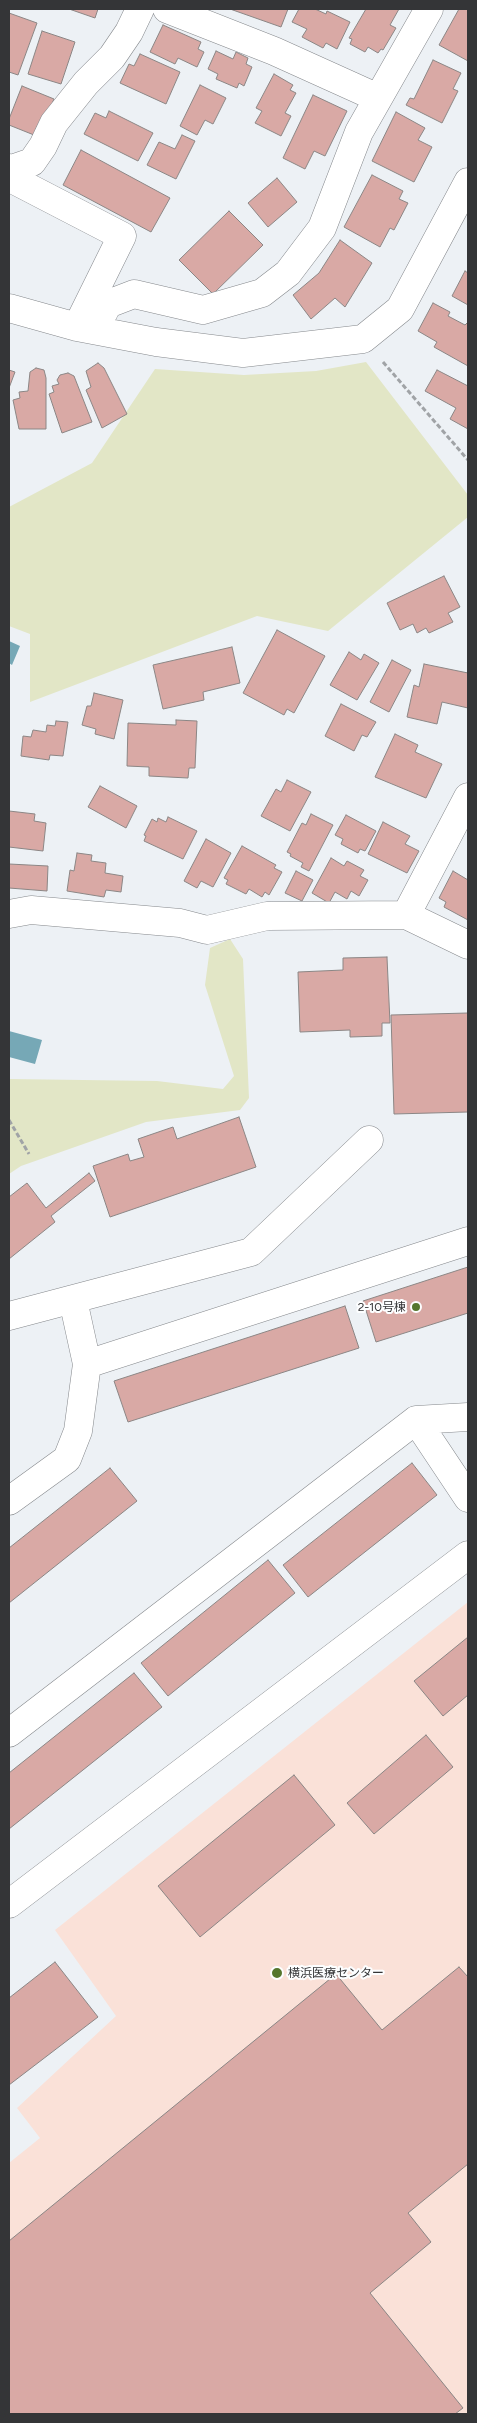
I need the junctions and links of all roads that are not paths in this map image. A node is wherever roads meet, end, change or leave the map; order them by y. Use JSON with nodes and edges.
{"nodes":[{"id":1,"x":140,"y":9,"type":"edge"},
{"id":2,"x":167,"y":9,"type":"edge"},
{"id":3,"x":429,"y":9,"type":"edge"},
{"id":4,"x":378,"y":98,"type":"junction"},
{"id":5,"x":9,"y":169,"type":"edge"},
{"id":6,"x":468,"y":182,"type":"edge"},
{"id":7,"x":9,"y":308,"type":"edge"},
{"id":8,"x":85,"y":329,"type":"junction"},
{"id":9,"x":468,"y":797,"type":"edge"},
{"id":10,"x":9,"y":914,"type":"edge"},
{"id":11,"x":406,"y":914,"type":"junction"},
{"id":12,"x":468,"y":945,"type":"edge"},
{"id":13,"x":369,"y":1140,"type":"dead end"},
{"id":14,"x":468,"y":1241,"type":"edge"},
{"id":15,"x":73,"y":1300,"type":"junction"},
{"id":16,"x":9,"y":1316,"type":"edge"},
{"id":17,"x":87,"y":1364,"type":"junction"},
{"id":18,"x":468,"y":1417,"type":"edge"},
{"id":19,"x":416,"y":1420,"type":"junction"},
{"id":20,"x":468,"y":1498,"type":"edge"},
{"id":21,"x":9,"y":1501,"type":"edge"},
{"id":22,"x":468,"y":1555,"type":"edge"},
{"id":23,"x":9,"y":1733,"type":"edge"},
{"id":24,"x":9,"y":1904,"type":"edge"}],
"edges":[{"from":1,"to":5,"type":"street"},
{"from":2,"to":4,"type":"street"},
{"from":3,"to":4,"type":"street"},
{"from":4,"to":8,"type":"street"},
{"from":5,"to":8,"type":"street"},
{"from":6,"to":8,"type":"street"},
{"from":7,"to":8,"type":"street"},
{"from":9,"to":11,"type":"street"},
{"from":10,"to":11,"type":"street"},
{"from":11,"to":12,"type":"street"},
{"from":13,"to":15,"type":"street"},
{"from":14,"to":17,"type":"street"},
{"from":15,"to":16,"type":"street"},
{"from":15,"to":17,"type":"street"},
{"from":17,"to":21,"type":"street"},
{"from":18,"to":19,"type":"street"},
{"from":19,"to":20,"type":"street"},
{"from":19,"to":23,"type":"street"},
{"from":22,"to":24,"type":"street"}]}
